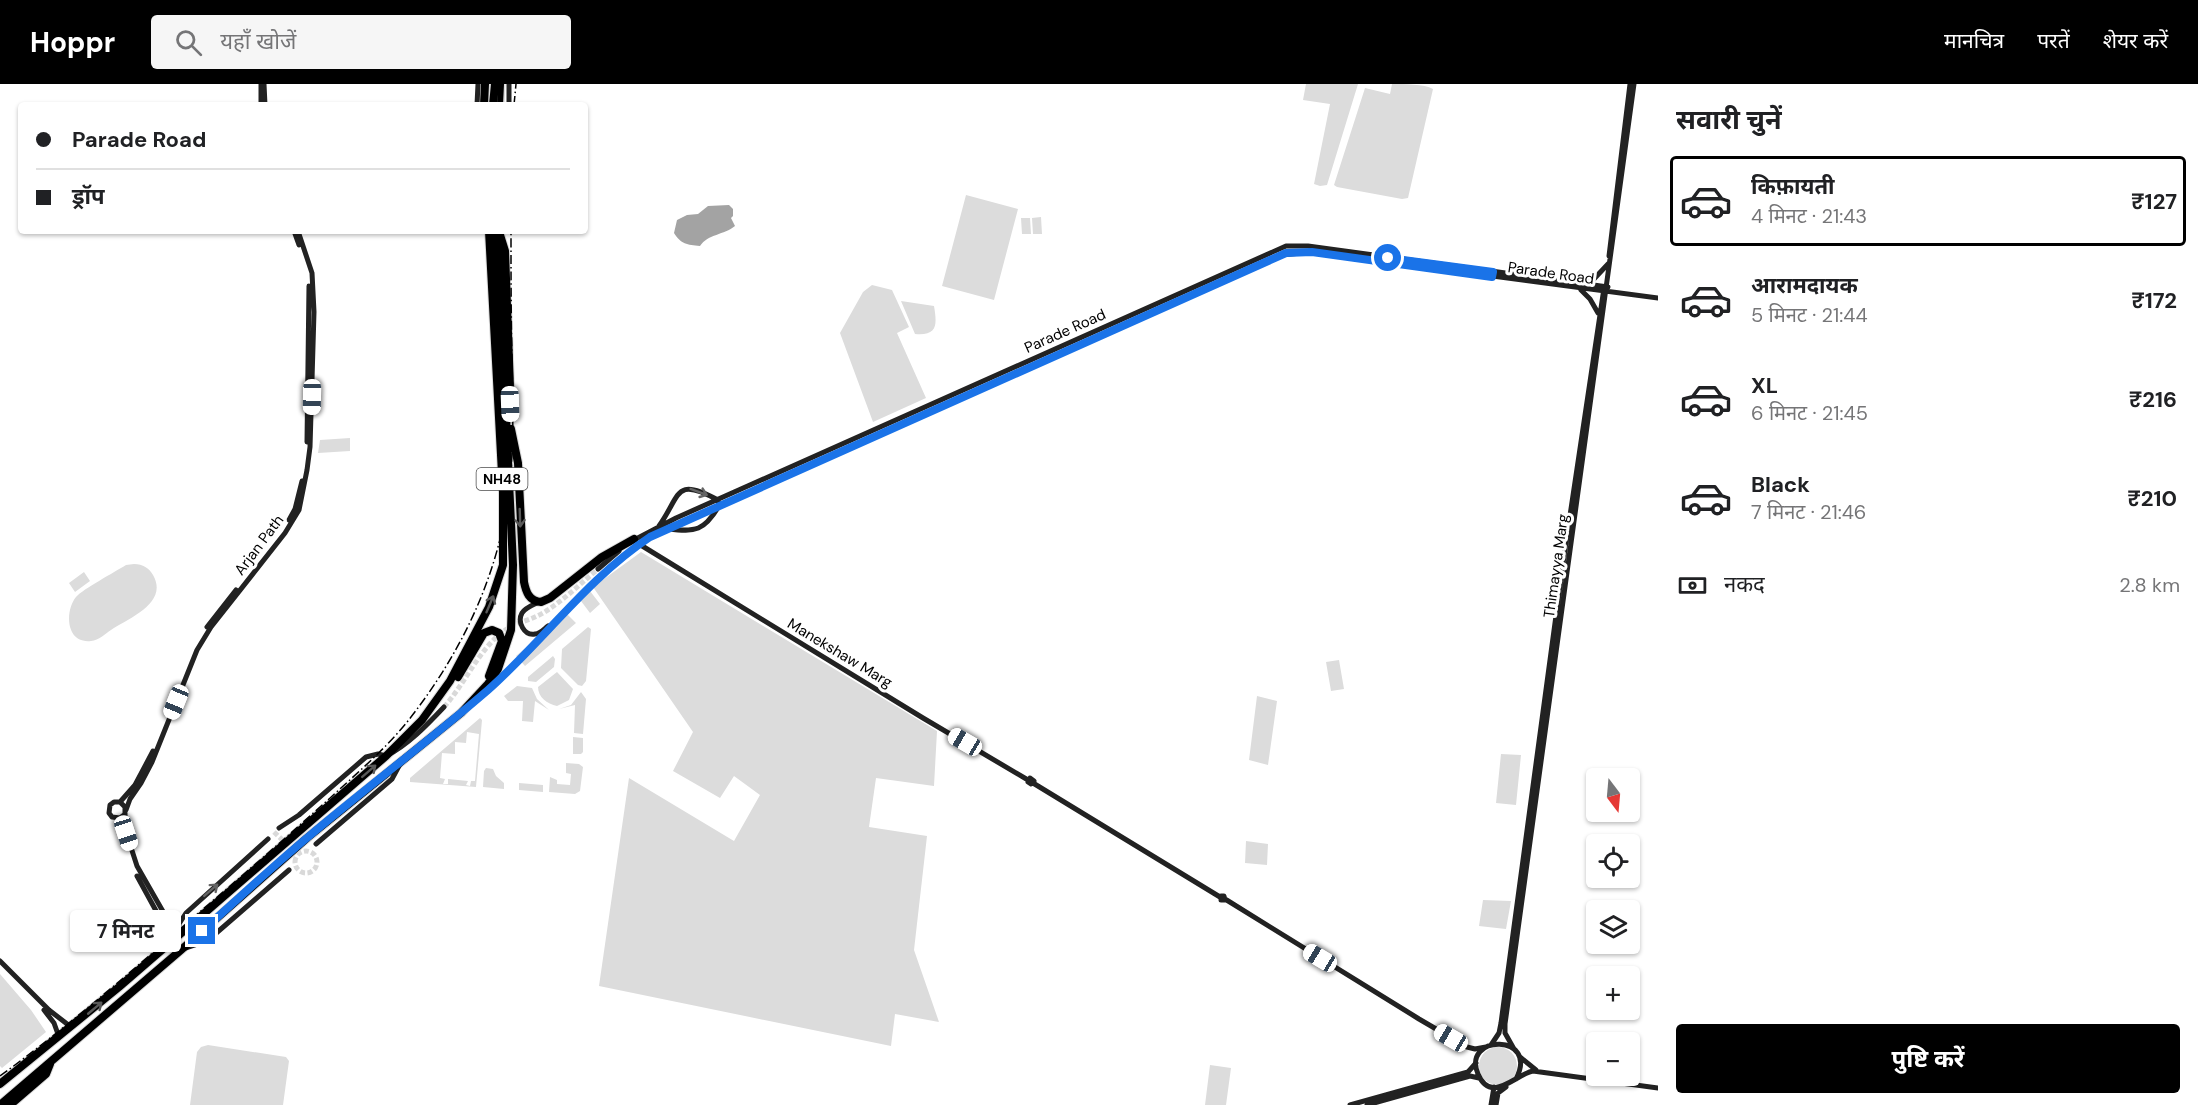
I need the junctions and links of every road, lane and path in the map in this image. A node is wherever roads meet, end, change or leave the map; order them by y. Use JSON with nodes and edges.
{"nodes":[{"id":1,"x":262,"y":84,"type":"edge"},
{"id":2,"x":478,"y":84,"type":"edge"},
{"id":3,"x":484,"y":84,"type":"edge"},
{"id":4,"x":495,"y":84,"type":"edge"},
{"id":5,"x":501,"y":84,"type":"edge"},
{"id":6,"x":509,"y":84,"type":"edge"},
{"id":7,"x":1632,"y":84,"type":"edge"},
{"id":8,"x":263,"y":102,"type":"edge"},
{"id":9,"x":477,"y":102,"type":"edge"},
{"id":10,"x":484,"y":102,"type":"edge"},
{"id":11,"x":494,"y":102,"type":"edge"},
{"id":12,"x":500,"y":102,"type":"edge"},
{"id":13,"x":508,"y":102,"type":"edge"},
{"id":14,"x":297,"y":234,"type":"edge"},
{"id":15,"x":297,"y":234,"type":"edge"},
{"id":16,"x":489,"y":234,"type":"edge"},
{"id":17,"x":498,"y":234,"type":"edge"},
{"id":18,"x":499,"y":234,"type":"edge"},
{"id":19,"x":1608,"y":264,"type":"junction"},
{"id":20,"x":1582,"y":286,"type":"junction"},
{"id":21,"x":1607,"y":290,"type":"junction"},
{"id":22,"x":1658,"y":298,"type":"edge"},
{"id":23,"x":1598,"y":316,"type":"junction"},
{"id":24,"x":718,"y":503,"type":"junction"},
{"id":25,"x":658,"y":526,"type":"junction"},
{"id":26,"x":666,"y":528,"type":"junction"},
{"id":27,"x":637,"y":542,"type":"junction"},
{"id":28,"x":597,"y":569,"type":"tunnel mouth"},
{"id":29,"x":538,"y":602,"type":"junction"},
{"id":30,"x":565,"y":612,"type":"junction"},
{"id":31,"x":488,"y":684,"type":"junction"},
{"id":32,"x":472,"y":702,"type":"junction"},
{"id":33,"x":431,"y":707,"type":"junction"},
{"id":34,"x":444,"y":707,"type":"tunnel mouth"},
{"id":35,"x":386,"y":756,"type":"junction"},
{"id":36,"x":400,"y":762,"type":"junction"},
{"id":37,"x":120,"y":802,"type":"junction"},
{"id":38,"x":125,"y":813,"type":"junction"},
{"id":39,"x":117,"y":819,"type":"junction"},
{"id":40,"x":1532,"y":824,"type":"junction"},
{"id":41,"x":279,"y":828,"type":"dead end"},
{"id":42,"x":268,"y":840,"type":"dead end"},
{"id":43,"x":316,"y":844,"type":"dead end"},
{"id":44,"x":289,"y":870,"type":"dead end"},
{"id":45,"x":176,"y":937,"type":"junction"},
{"id":46,"x":181,"y":950,"type":"junction"},
{"id":47,"x":0,"y":962,"type":"edge"},
{"id":48,"x":54,"y":1018,"type":"junction"},
{"id":49,"x":72,"y":1027,"type":"junction"},
{"id":50,"x":59,"y":1037,"type":"junction"},
{"id":51,"x":1489,"y":1046,"type":"junction"},
{"id":52,"x":1467,"y":1047,"type":"junction"},
{"id":53,"x":1515,"y":1051,"type":"junction"},
{"id":54,"x":1477,"y":1061,"type":"junction"},
{"id":55,"x":1538,"y":1071,"type":"junction"},
{"id":56,"x":1469,"y":1074,"type":"junction"},
{"id":57,"x":1481,"y":1079,"type":"junction"},
{"id":58,"x":1516,"y":1079,"type":"junction"},
{"id":59,"x":0,"y":1084,"type":"edge"},
{"id":60,"x":1507,"y":1086,"type":"junction"},
{"id":61,"x":1494,"y":1087,"type":"junction"},
{"id":62,"x":1658,"y":1088,"type":"edge"},
{"id":63,"x":4,"y":1104,"type":"edge"},
{"id":64,"x":1350,"y":1105,"type":"edge"},
{"id":65,"x":1367,"y":1105,"type":"edge"},
{"id":66,"x":1491,"y":1105,"type":"edge"},
{"id":67,"x":1496,"y":1105,"type":"edge"}],
"edges":[{"from":1,"to":8,"type":"street"},
{"from":2,"to":9,"type":"street"},
{"from":3,"to":10,"type":"highway"},
{"from":4,"to":11,"type":"highway"},
{"from":5,"to":12,"type":"main road"},
{"from":6,"to":13,"type":"street"},
{"from":7,"to":19,"type":"street","name":"Thimayya Marg"},
{"from":7,"to":21,"type":"street","name":"Thimayya Marg"},
{"from":14,"to":37,"type":"street","name":"Arjan Path"},
{"from":15,"to":38,"type":"street","name":"Arjan Path"},
{"from":33,"to":16,"type":"highway","number":"NH48","one_way":true},
{"from":17,"to":31,"type":"highway","number":"NH48"},
{"from":18,"to":29,"type":"highway","one_way":true},
{"from":19,"to":20,"type":"street"},
{"from":19,"to":21,"type":"street","name":"Thimayya Marg"},
{"from":20,"to":21,"type":"street","name":"Parade Road"},
{"from":20,"to":23,"type":"street"},
{"from":20,"to":24,"type":"street","name":"Parade Road"},
{"from":21,"to":22,"type":"street","name":"Parade Road"},
{"from":21,"to":23,"type":"street","name":"Thimayya Marg"},
{"from":21,"to":40,"type":"street","name":"Thimayya Marg"},
{"from":23,"to":40,"type":"street","name":"Thimayya Marg"},
{"from":24,"to":25,"type":"street","name":"Parade Road"},
{"from":25,"to":24,"type":"street","one_way":true},
{"from":24,"to":26,"type":"street","name":"Parade Road"},
{"from":24,"to":26,"type":"street"},
{"from":25,"to":27,"type":"street","name":"Parade Road"},
{"from":26,"to":27,"type":"street","name":"Parade Road"},
{"from":27,"to":28,"type":"street","name":"Parade Road"},
{"from":27,"to":29,"type":"highway"},
{"from":27,"to":30,"type":"street","name":"Parade Road"},
{"from":27,"to":52,"type":"street","name":"Manekshaw Marg"},
{"from":29,"to":30,"type":"street"},
{"from":30,"to":32,"type":"street","name":"Parade Road"},
{"from":31,"to":32,"type":"highway","number":"NH48"},
{"from":31,"to":33,"type":"highway"},
{"from":32,"to":36,"type":"highway","number":"NH48"},
{"from":33,"to":35,"type":"highway","number":"NH48"},
{"from":34,"to":35,"type":"street"},
{"from":35,"to":41,"type":"street"},
{"from":45,"to":35,"type":"highway","number":"NH48","one_way":true},
{"from":36,"to":43,"type":"street"},
{"from":36,"to":46,"type":"highway","number":"NH48"},
{"from":37,"to":38,"type":"street"},
{"from":37,"to":39,"type":"street"},
{"from":38,"to":39,"type":"street"},
{"from":38,"to":45,"type":"street"},
{"from":39,"to":45,"type":"street"},
{"from":40,"to":51,"type":"street","name":"Thimayya Marg"},
{"from":40,"to":53,"type":"street","name":"Thimayya Marg"},
{"from":45,"to":42,"type":"street","one_way":true},
{"from":44,"to":46,"type":"street"},
{"from":49,"to":45,"type":"highway","number":"NH48","one_way":true},
{"from":46,"to":63,"type":"highway","number":"NH48"},
{"from":47,"to":48,"type":"street"},
{"from":48,"to":49,"type":"street"},
{"from":48,"to":50,"type":"street"},
{"from":49,"to":50,"type":"highway","number":"NH48"},
{"from":50,"to":59,"type":"highway","number":"NH48"},
{"from":51,"to":52,"type":"street"},
{"from":51,"to":53,"type":"street"},
{"from":51,"to":54,"type":"street"},
{"from":52,"to":54,"type":"street","name":"Manekshaw Marg"},
{"from":53,"to":55,"type":"street"},
{"from":53,"to":58,"type":"street"},
{"from":54,"to":56,"type":"street"},
{"from":54,"to":57,"type":"street"},
{"from":55,"to":58,"type":"street"},
{"from":55,"to":62,"type":"street"},
{"from":56,"to":57,"type":"street"},
{"from":56,"to":64,"type":"street"},
{"from":56,"to":65,"type":"street"},
{"from":57,"to":61,"type":"street"},
{"from":58,"to":60,"type":"street"},
{"from":60,"to":61,"type":"street"},
{"from":60,"to":67,"type":"street"},
{"from":61,"to":66,"type":"street"}]}
